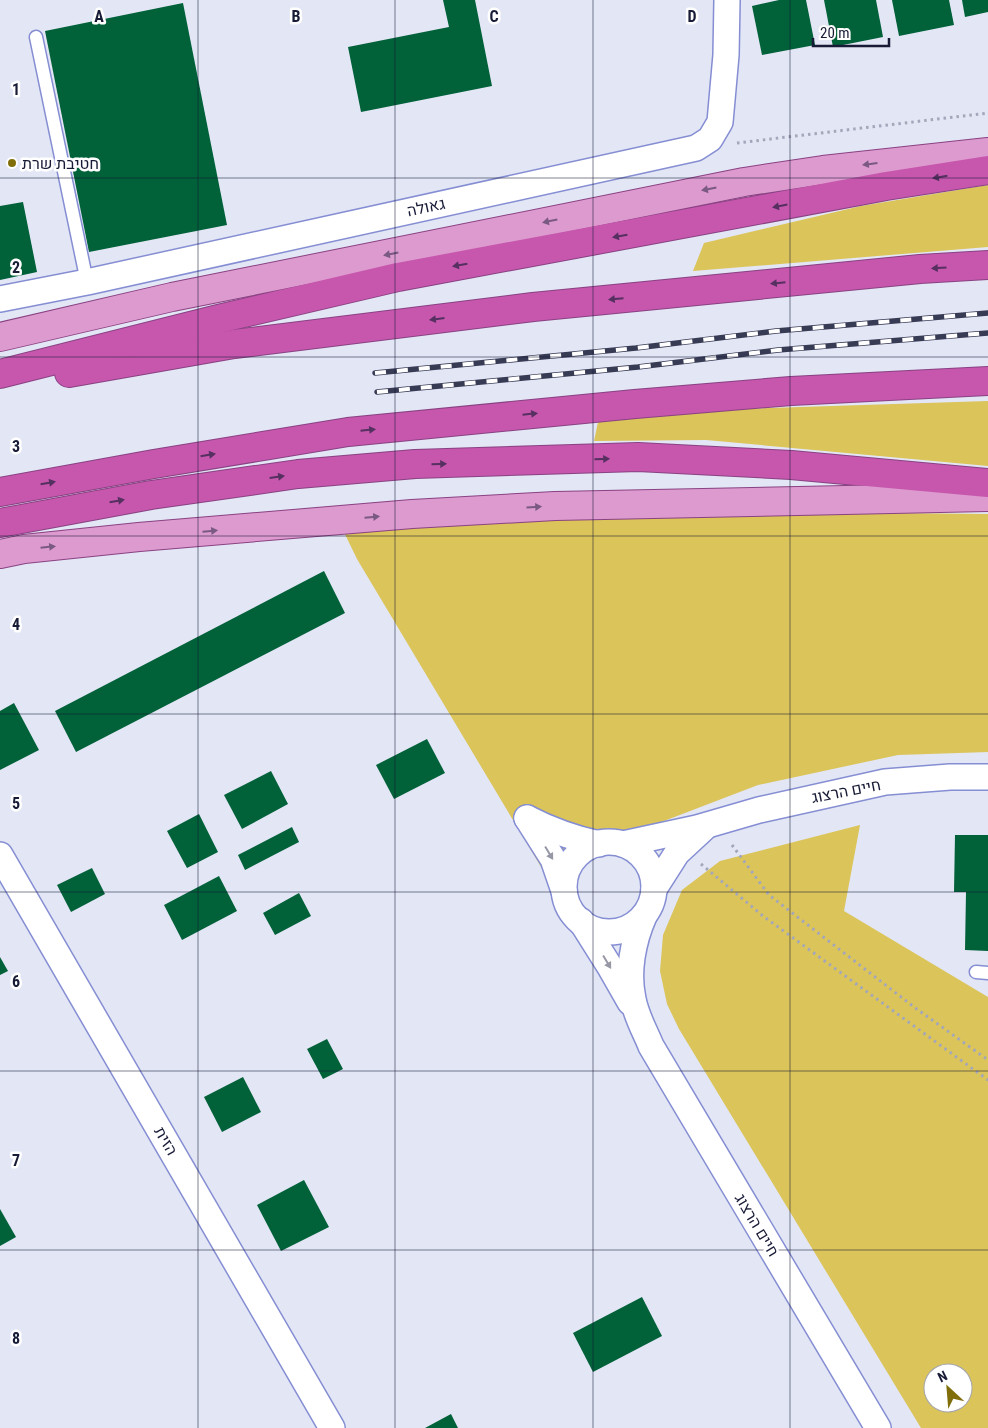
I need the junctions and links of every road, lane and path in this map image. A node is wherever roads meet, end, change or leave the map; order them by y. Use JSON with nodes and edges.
{"nodes":[{"id":1,"x":728,"y":0,"type":"edge"},
{"id":2,"x":36,"y":37,"type":"dead end"},
{"id":3,"x":988,"y":113,"type":"edge"},
{"id":4,"x":735,"y":143,"type":"dead end"},
{"id":5,"x":988,"y":152,"type":"edge"},
{"id":6,"x":988,"y":170,"type":"edge"},
{"id":7,"x":988,"y":265,"type":"edge"},
{"id":8,"x":87,"y":282,"type":"junction"},
{"id":9,"x":0,"y":299,"type":"edge"},
{"id":10,"x":0,"y":338,"type":"edge"},
{"id":11,"x":0,"y":374,"type":"edge"},
{"id":12,"x":988,"y":381,"type":"edge"},
{"id":13,"x":0,"y":386,"type":"edge"},
{"id":14,"x":988,"y":483,"type":"edge"},
{"id":15,"x":0,"y":492,"type":"edge"},
{"id":16,"x":988,"y":497,"type":"edge"},
{"id":17,"x":0,"y":523,"type":"edge"},
{"id":18,"x":0,"y":554,"type":"edge"},
{"id":19,"x":988,"y":777,"type":"edge"},
{"id":20,"x":711,"y":824,"type":"junction"},
{"id":21,"x":611,"y":844,"type":"junction"},
{"id":22,"x":682,"y":847,"type":"junction"},
{"id":23,"x":0,"y":855,"type":"edge"},
{"id":24,"x":654,"y":889,"type":"junction"},
{"id":25,"x":564,"y":892,"type":"junction"},
{"id":26,"x":644,"y":916,"type":"junction"},
{"id":27,"x":581,"y":921,"type":"junction"},
{"id":28,"x":640,"y":1019,"type":"junction"},
{"id":29,"x":988,"y":1060,"type":"edge"},
{"id":30,"x":988,"y":1080,"type":"edge"},
{"id":31,"x":332,"y":1428,"type":"edge"},
{"id":32,"x":878,"y":1428,"type":"edge"}],
"edges":[{"from":1,"to":8,"type":"street","name":"גאולה"},
{"from":2,"to":8,"type":"lane"},
{"from":3,"to":4,"type":"path"},
{"from":5,"to":10,"type":"main road","one_way":true},
{"from":6,"to":11,"type":"highway","one_way":true},
{"from":7,"to":13,"type":"highway","one_way":true},
{"from":8,"to":9,"type":"street","name":"גאולה"},
{"from":15,"to":12,"type":"highway","one_way":true},
{"from":17,"to":14,"type":"highway","one_way":true},
{"from":18,"to":16,"type":"main road","one_way":true},
{"from":19,"to":20,"type":"street","name":"חיים הרצוג"},
{"from":20,"to":21,"type":"street","name":"חיים הרצוג"},
{"from":20,"to":22,"type":"street","name":"חיים הרצוג"},
{"from":20,"to":29,"type":"path"},
{"from":21,"to":24,"type":"street"},
{"from":21,"to":25,"type":"street"},
{"from":21,"to":25,"type":"street","one_way":true},
{"from":22,"to":24,"type":"street","name":"חיים הרצוג"},
{"from":22,"to":30,"type":"path"},
{"from":23,"to":31,"type":"street","name":"הזית"},
{"from":24,"to":26,"type":"street"},
{"from":25,"to":27,"type":"street"},
{"from":26,"to":27,"type":"street"},
{"from":26,"to":28,"type":"street","name":"חיים הרצוג"},
{"from":27,"to":28,"type":"street","name":"חיים הרצוג","one_way":true},
{"from":28,"to":32,"type":"street","name":"חיים הרצוג"}]}
